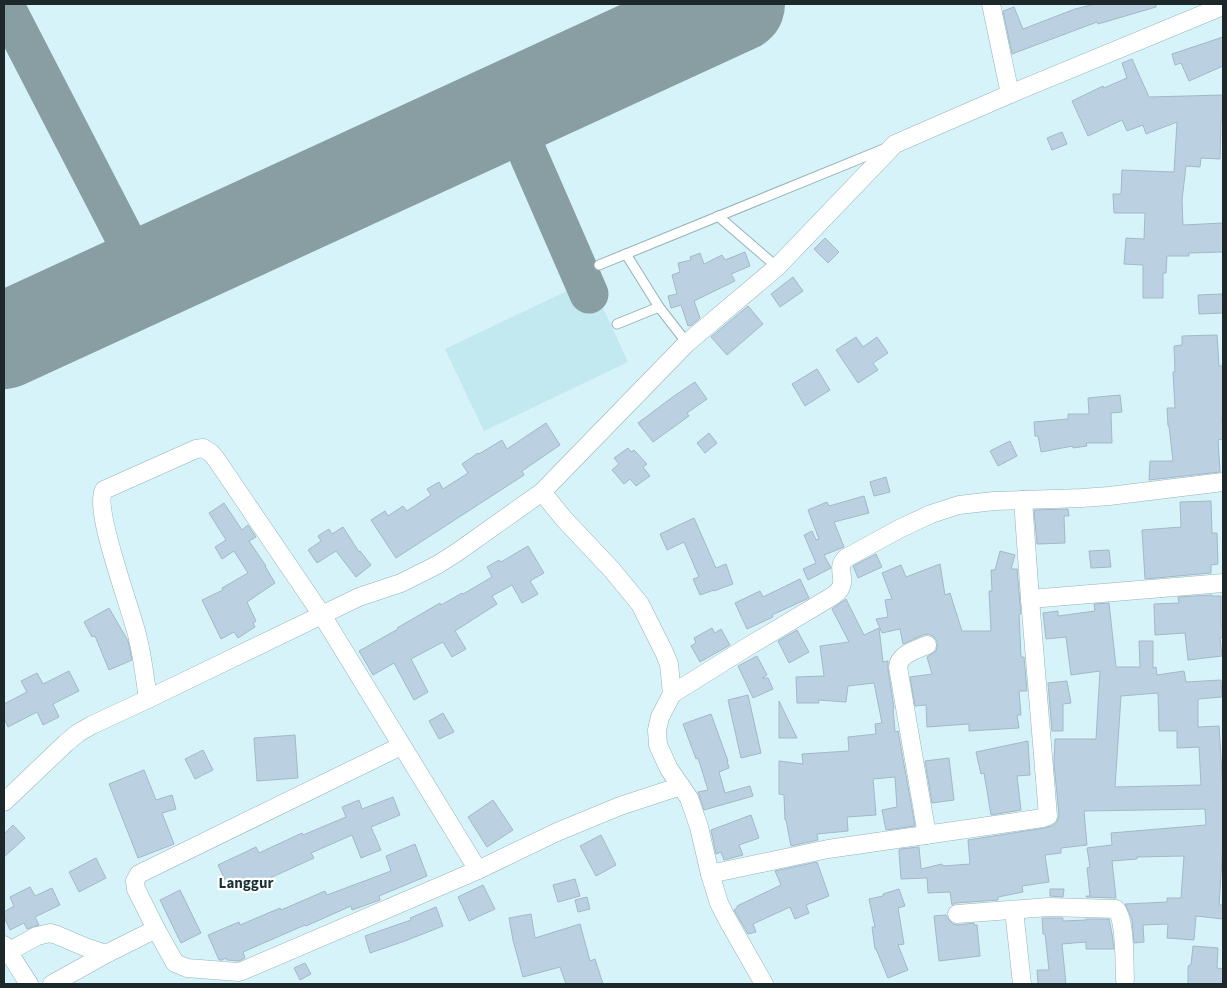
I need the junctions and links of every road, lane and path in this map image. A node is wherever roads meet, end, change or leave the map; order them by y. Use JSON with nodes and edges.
{"nodes":[{"id":1,"x":991,"y":4,"type":"edge"},
{"id":2,"x":1223,"y":6,"type":"edge"},
{"id":3,"x":1010,"y":94,"type":"junction"},
{"id":4,"x":895,"y":144,"type":"junction"},
{"id":5,"x":718,"y":216,"type":"junction"},
{"id":6,"x":626,"y":254,"type":"junction"},
{"id":7,"x":599,"y":265,"type":"dead end"},
{"id":8,"x":777,"y":267,"type":"junction"},
{"id":9,"x":658,"y":307,"type":"junction"},
{"id":10,"x":618,"y":324,"type":"dead end"},
{"id":11,"x":688,"y":343,"type":"junction"},
{"id":12,"x":1223,"y":482,"type":"edge"},
{"id":13,"x":542,"y":492,"type":"junction"},
{"id":14,"x":1023,"y":500,"type":"junction"},
{"id":15,"x":1223,"y":584,"type":"edge"},
{"id":16,"x":1030,"y":599,"type":"junction"},
{"id":17,"x":322,"y":616,"type":"junction"},
{"id":18,"x":927,"y":645,"type":"dead end"},
{"id":19,"x":672,"y":694,"type":"junction"},
{"id":20,"x":148,"y":700,"type":"junction"},
{"id":21,"x":401,"y":746,"type":"junction"},
{"id":22,"x":681,"y":786,"type":"junction"},
{"id":23,"x":4,"y":802,"type":"edge"},
{"id":24,"x":927,"y":835,"type":"junction"},
{"id":25,"x":478,"y":870,"type":"junction"},
{"id":26,"x":710,"y":874,"type":"junction"},
{"id":27,"x":1014,"y":910,"type":"junction"},
{"id":28,"x":957,"y":914,"type":"dead end"},
{"id":29,"x":156,"y":929,"type":"junction"},
{"id":30,"x":5,"y":950,"type":"edge"},
{"id":31,"x":106,"y":954,"type":"junction"},
{"id":32,"x":1125,"y":980,"type":"dead end"},
{"id":33,"x":28,"y":984,"type":"edge"},
{"id":34,"x":52,"y":984,"type":"edge"},
{"id":35,"x":764,"y":984,"type":"edge"},
{"id":36,"x":1022,"y":984,"type":"edge"}],
"edges":[{"from":1,"to":3,"type":"street"},
{"from":2,"to":3,"type":"street"},
{"from":3,"to":4,"type":"street"},
{"from":4,"to":5,"type":"lane"},
{"from":4,"to":8,"type":"street"},
{"from":5,"to":6,"type":"lane"},
{"from":5,"to":8,"type":"lane"},
{"from":6,"to":7,"type":"lane"},
{"from":6,"to":9,"type":"lane"},
{"from":8,"to":11,"type":"street"},
{"from":9,"to":10,"type":"lane"},
{"from":9,"to":11,"type":"lane"},
{"from":11,"to":13,"type":"street"},
{"from":12,"to":14,"type":"street"},
{"from":13,"to":17,"type":"street"},
{"from":13,"to":19,"type":"street"},
{"from":14,"to":16,"type":"street"},
{"from":14,"to":19,"type":"street"},
{"from":15,"to":16,"type":"street"},
{"from":16,"to":24,"type":"street"},
{"from":17,"to":20,"type":"street"},
{"from":17,"to":20,"type":"street"},
{"from":17,"to":21,"type":"street"},
{"from":18,"to":24,"type":"street"},
{"from":19,"to":22,"type":"street"},
{"from":20,"to":23,"type":"street"},
{"from":21,"to":25,"type":"street"},
{"from":21,"to":29,"type":"street"},
{"from":22,"to":25,"type":"street"},
{"from":22,"to":26,"type":"street"},
{"from":24,"to":26,"type":"street"},
{"from":25,"to":29,"type":"street"},
{"from":26,"to":35,"type":"street"},
{"from":27,"to":28,"type":"street"},
{"from":27,"to":32,"type":"street"},
{"from":27,"to":36,"type":"street"},
{"from":29,"to":31,"type":"street"},
{"from":30,"to":31,"type":"street"},
{"from":30,"to":33,"type":"street"},
{"from":31,"to":34,"type":"street"}]}
